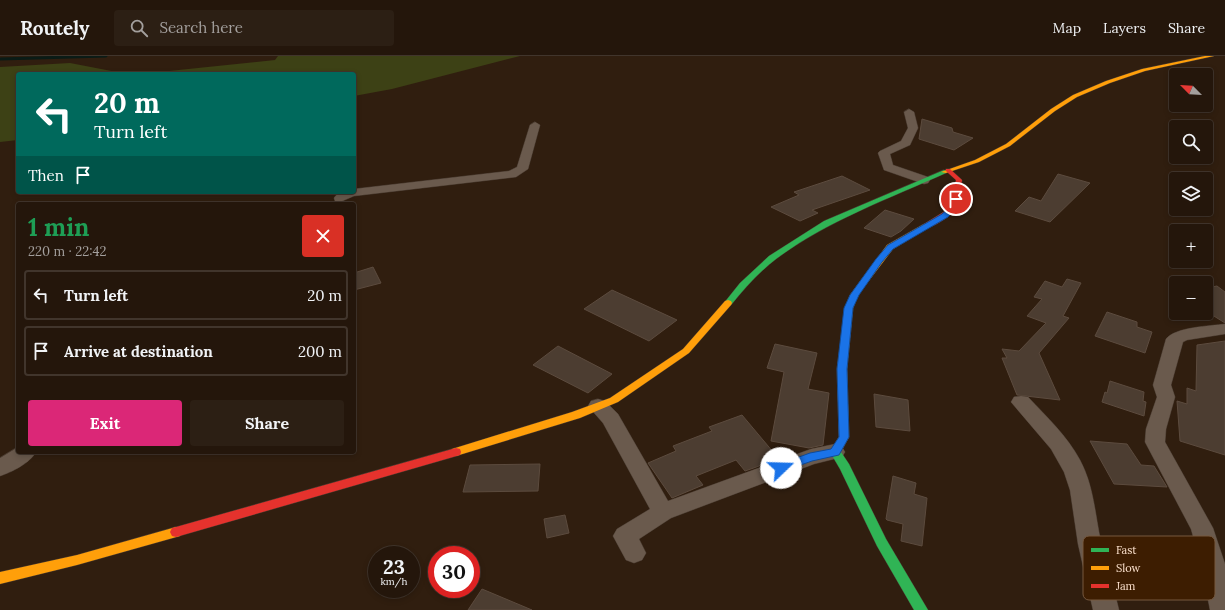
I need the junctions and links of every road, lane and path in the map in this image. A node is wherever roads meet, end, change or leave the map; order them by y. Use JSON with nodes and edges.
{"nodes":[{"id":1,"x":1212,"y":56,"type":"edge"},
{"id":2,"x":909,"y":112,"type":"dead end"},
{"id":3,"x":535,"y":125,"type":"dead end"},
{"id":4,"x":948,"y":170,"type":"junction"},
{"id":5,"x":924,"y":180,"type":"junction"},
{"id":6,"x":356,"y":192,"type":"edge"},
{"id":7,"x":348,"y":194,"type":"edge"},
{"id":8,"x":337,"y":198,"type":"edge"},
{"id":9,"x":1225,"y":329,"type":"edge"},
{"id":10,"x":1021,"y":402,"type":"dead end"},
{"id":11,"x":598,"y":406,"type":"junction"},
{"id":12,"x":835,"y":452,"type":"junction"},
{"id":13,"x":23,"y":454,"type":"edge"},
{"id":14,"x":0,"y":468,"type":"edge"},
{"id":15,"x":663,"y":512,"type":"junction"},
{"id":16,"x":1088,"y":536,"type":"edge"},
{"id":17,"x":1204,"y":536,"type":"edge"},
{"id":18,"x":634,"y":553,"type":"dead end"},
{"id":19,"x":1215,"y":573,"type":"edge"},
{"id":20,"x":0,"y":578,"type":"edge"},
{"id":21,"x":1104,"y":600,"type":"edge"},
{"id":22,"x":921,"y":610,"type":"edge"},
{"id":23,"x":1106,"y":610,"type":"edge"},
{"id":24,"x":1223,"y":610,"type":"edge"}],
"edges":[{"from":1,"to":4,"type":"street"},
{"from":2,"to":5,"type":"street"},
{"from":3,"to":6,"type":"street"},
{"from":4,"to":5,"type":"street"},
{"from":4,"to":12,"type":"street"},
{"from":5,"to":11,"type":"street"},
{"from":7,"to":8,"type":"street"},
{"from":9,"to":17,"type":"street"},
{"from":10,"to":16,"type":"street"},
{"from":11,"to":15,"type":"street"},
{"from":11,"to":20,"type":"street"},
{"from":12,"to":15,"type":"street"},
{"from":12,"to":22,"type":"street"},
{"from":13,"to":14,"type":"street"},
{"from":15,"to":18,"type":"street"},
{"from":19,"to":24,"type":"street"},
{"from":21,"to":23,"type":"street"}]}
